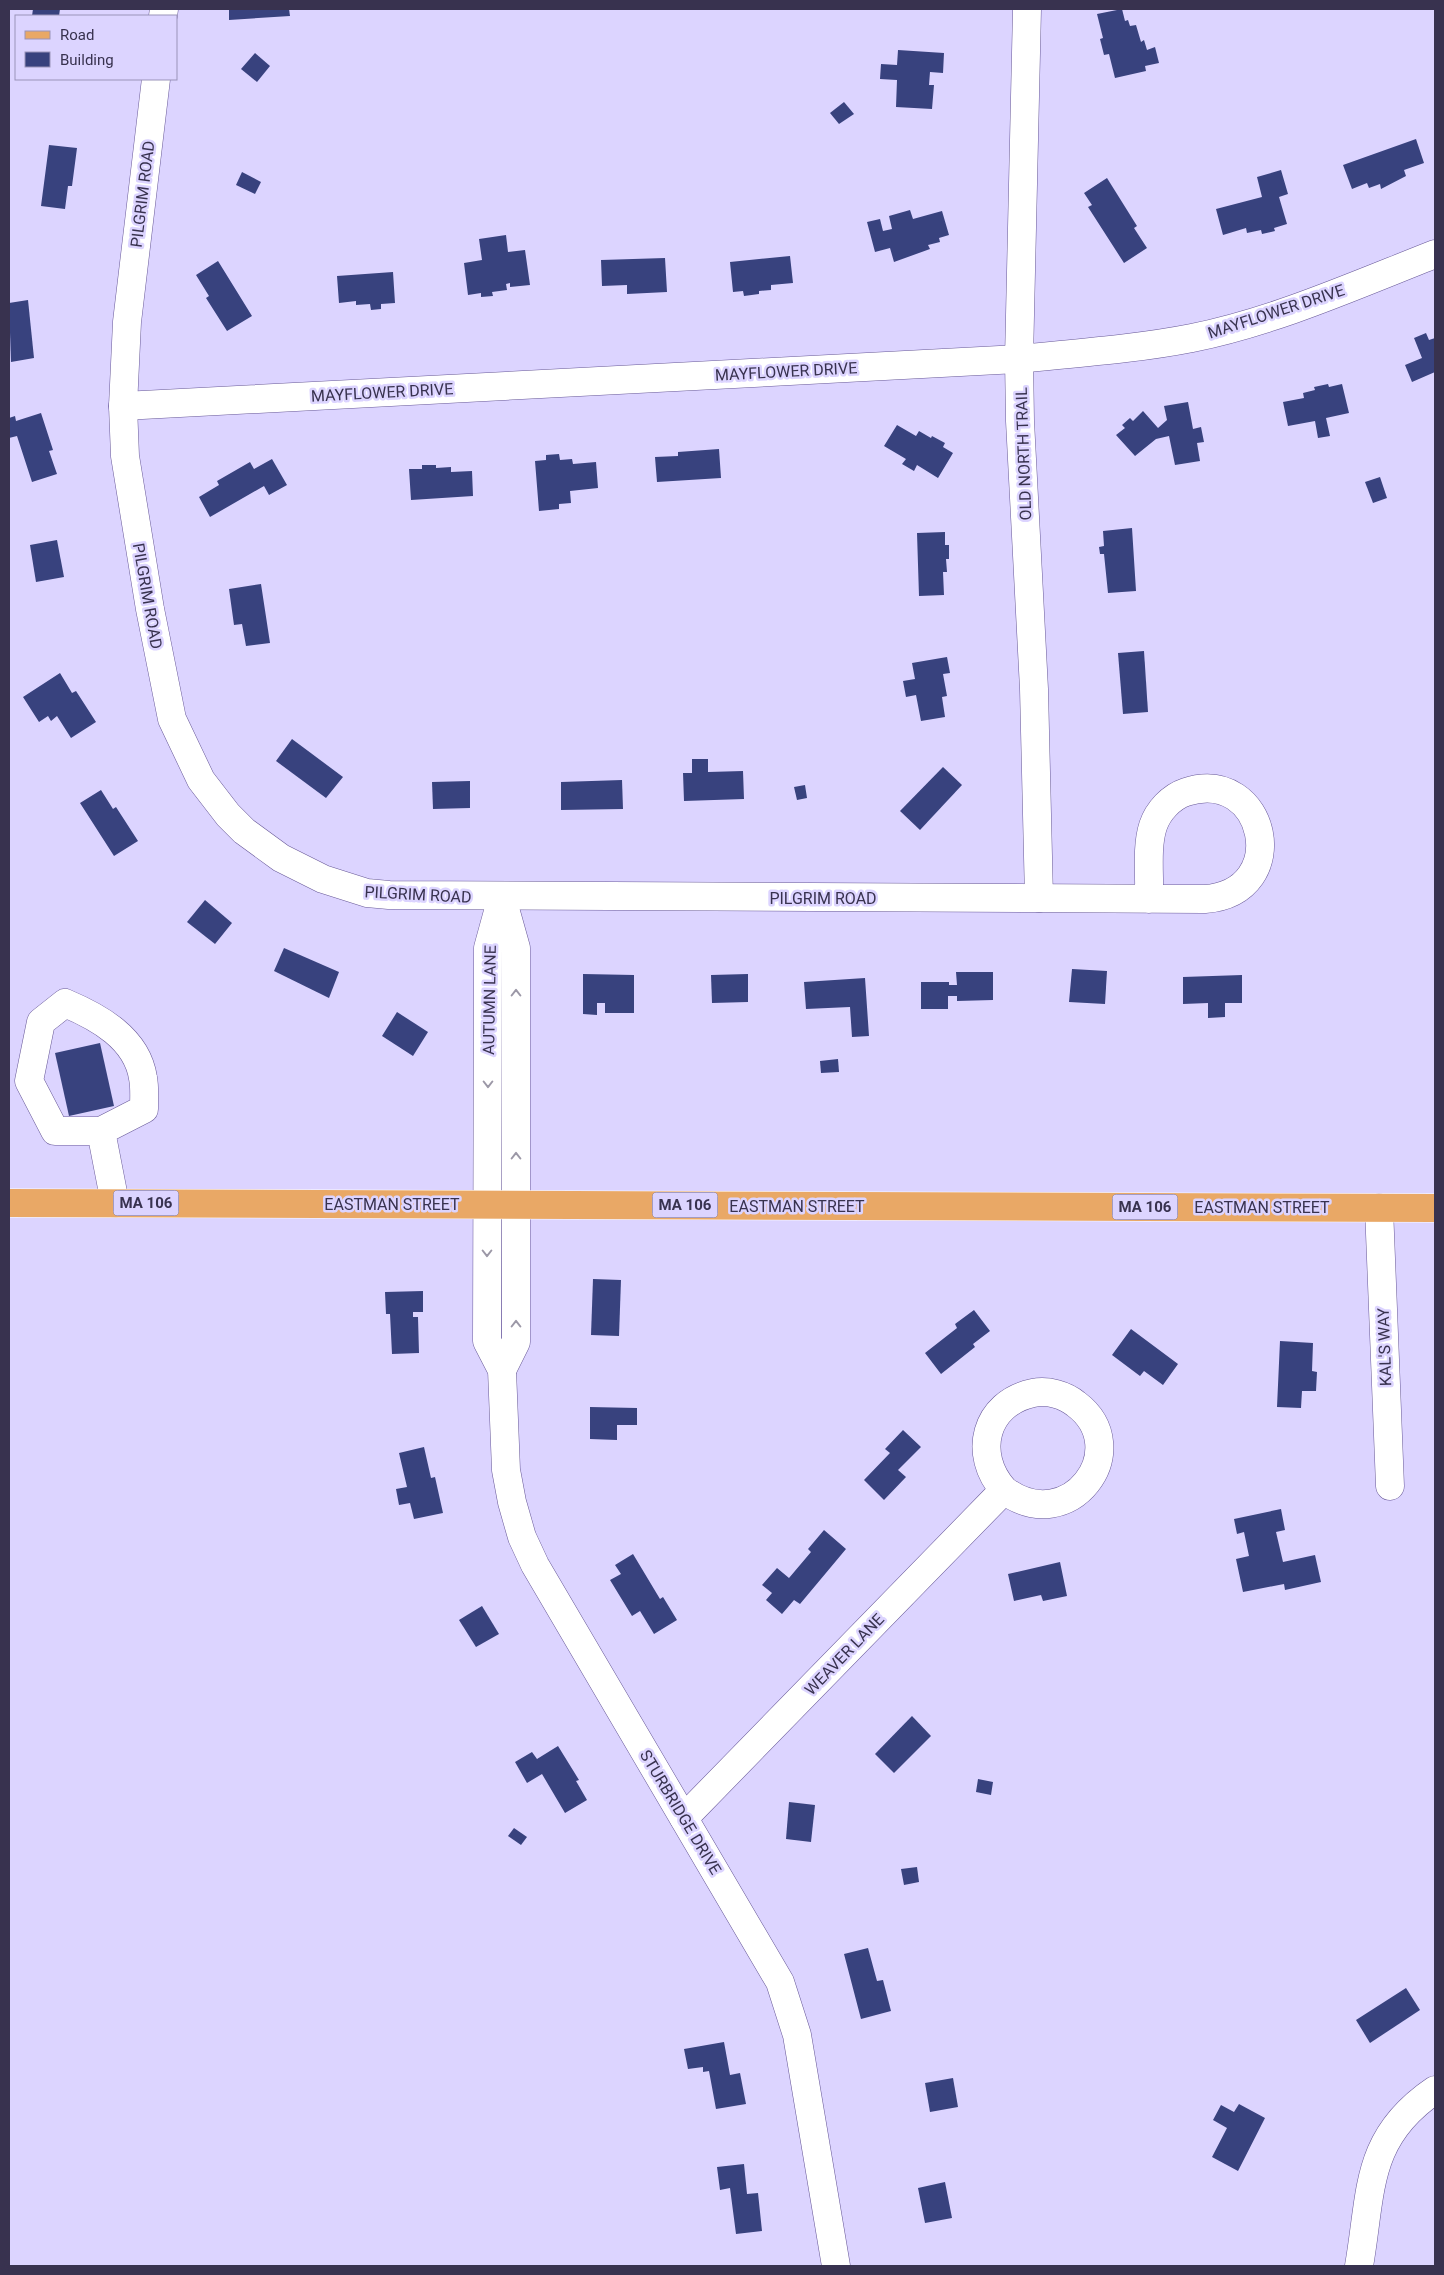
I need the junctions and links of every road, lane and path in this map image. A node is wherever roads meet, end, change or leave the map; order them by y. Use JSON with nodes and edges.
{"nodes":[{"id":1,"x":1027,"y":9,"type":"edge"},
{"id":2,"x":156,"y":80,"type":"edge"},
{"id":3,"x":1435,"y":254,"type":"edge"},
{"id":4,"x":1019,"y":359,"type":"junction"},
{"id":5,"x":123,"y":406,"type":"junction"},
{"id":6,"x":502,"y":897,"type":"junction"},
{"id":7,"x":1039,"y":898,"type":"junction"},
{"id":8,"x":1149,"y":899,"type":"junction"},
{"id":9,"x":101,"y":1131,"type":"junction"},
{"id":10,"x":9,"y":1203,"type":"edge"},
{"id":11,"x":115,"y":1203,"type":"junction"},
{"id":12,"x":486,"y":1205,"type":"junction"},
{"id":13,"x":515,"y":1205,"type":"junction"},
{"id":14,"x":1379,"y":1208,"type":"junction"},
{"id":15,"x":1435,"y":1208,"type":"edge"},
{"id":16,"x":502,"y":1370,"type":"junction"},
{"id":17,"x":1390,"y":1486,"type":"dead end"},
{"id":18,"x":1004,"y":1490,"type":"junction"},
{"id":19,"x":684,"y":1818,"type":"junction"},
{"id":20,"x":1435,"y":2090,"type":"edge"},
{"id":21,"x":836,"y":2266,"type":"edge"},
{"id":22,"x":1359,"y":2266,"type":"edge"}],
"edges":[{"from":1,"to":4,"type":"street","name":"OLD NORTH TRAIL"},
{"from":2,"to":5,"type":"street","name":"PILGRIM ROAD"},
{"from":3,"to":4,"type":"street","name":"MAYFLOWER DRIVE"},
{"from":4,"to":5,"type":"street","name":"MAYFLOWER DRIVE"},
{"from":4,"to":7,"type":"street","name":"OLD NORTH TRAIL"},
{"from":5,"to":6,"type":"street","name":"PILGRIM ROAD"},
{"from":6,"to":7,"type":"street","name":"PILGRIM ROAD"},
{"from":6,"to":12,"type":"street","name":"AUTUMN LANE","one_way":true},
{"from":13,"to":6,"type":"street","name":"AUTUMN LANE","one_way":true},
{"from":7,"to":8,"type":"street","name":"PILGRIM ROAD"},
{"from":8,"to":8,"type":"street","name":"PILGRIM ROAD"},
{"from":9,"to":9,"type":"street"},
{"from":9,"to":11,"type":"street"},
{"from":10,"to":11,"type":"main road","name":"EASTMAN STREET","number":"MA 106"},
{"from":11,"to":12,"type":"main road","name":"EASTMAN STREET","number":"MA 106"},
{"from":12,"to":13,"type":"main road","name":"EASTMAN STREET","number":"MA 106"},
{"from":12,"to":16,"type":"street","name":"STURBRIDGE DRIVE","one_way":true},
{"from":13,"to":14,"type":"main road","name":"EASTMAN STREET","number":"MA 106"},
{"from":16,"to":13,"type":"street","name":"STURBRIDGE DRIVE","one_way":true},
{"from":14,"to":15,"type":"main road","name":"EASTMAN STREET","number":"MA 106"},
{"from":14,"to":17,"type":"street","name":"KAL'S WAY"},
{"from":16,"to":19,"type":"street","name":"STURBRIDGE DRIVE"},
{"from":18,"to":18,"type":"street"},
{"from":18,"to":19,"type":"street","name":"WEAVER LANE"},
{"from":19,"to":21,"type":"street","name":"STURBRIDGE DRIVE"},
{"from":20,"to":22,"type":"street"}]}
